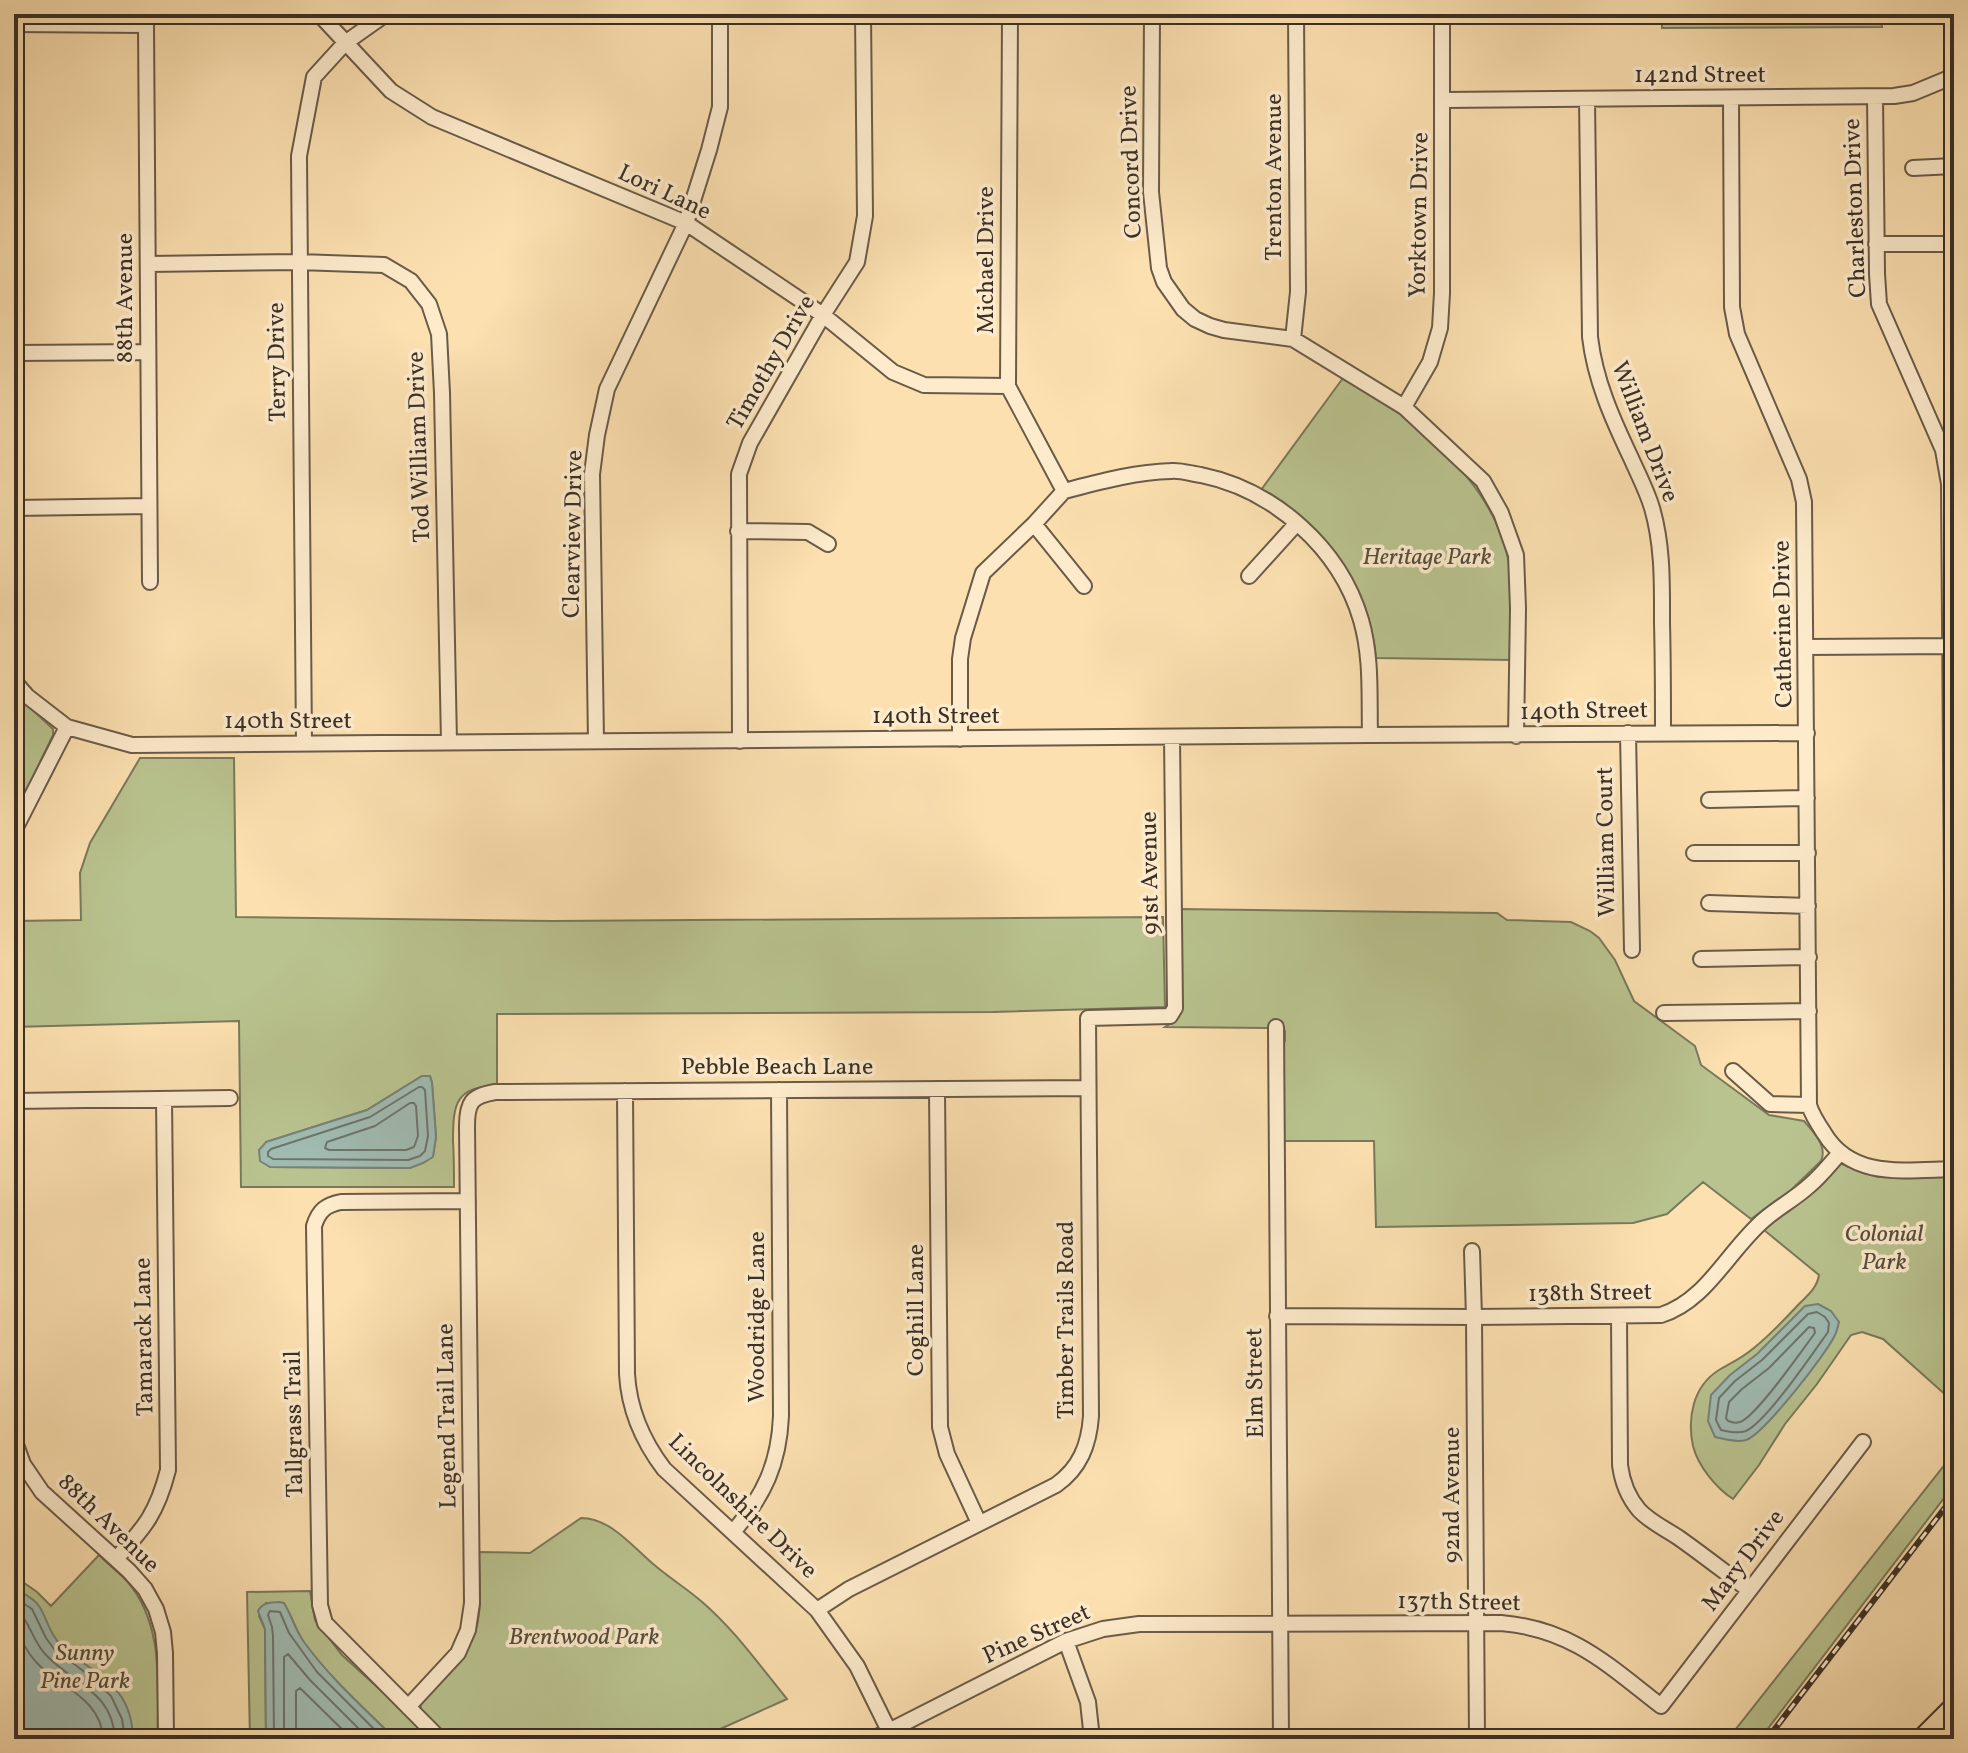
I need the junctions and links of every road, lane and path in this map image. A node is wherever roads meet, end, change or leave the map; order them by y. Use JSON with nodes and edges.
{"nodes":[{"id":1,"x":319,"y":14,"type":"edge"},
{"id":2,"x":386,"y":14,"type":"edge"},
{"id":3,"x":720,"y":14,"type":"edge"},
{"id":4,"x":863,"y":14,"type":"edge"},
{"id":5,"x":1010,"y":14,"type":"edge"},
{"id":6,"x":1152,"y":14,"type":"edge"},
{"id":7,"x":1296,"y":14,"type":"edge"},
{"id":8,"x":1442,"y":14,"type":"edge"},
{"id":9,"x":148,"y":20,"type":"edge"},
{"id":10,"x":14,"y":24,"type":"edge"},
{"id":11,"x":345,"y":43,"type":"junction"},
{"id":12,"x":1954,"y":76,"type":"edge"},
{"id":13,"x":1875,"y":97,"type":"junction"},
{"id":14,"x":1731,"y":98,"type":"junction"},
{"id":15,"x":1587,"y":99,"type":"junction"},
{"id":16,"x":1443,"y":100,"type":"junction"},
{"id":17,"x":1954,"y":166,"type":"edge"},
{"id":18,"x":1913,"y":168,"type":"dead end"},
{"id":19,"x":686,"y":223,"type":"junction"},
{"id":20,"x":1876,"y":244,"type":"junction"},
{"id":21,"x":1954,"y":244,"type":"edge"},
{"id":22,"x":299,"y":262,"type":"junction"},
{"id":23,"x":148,"y":264,"type":"junction"},
{"id":24,"x":823,"y":315,"type":"junction"},
{"id":25,"x":1293,"y":339,"type":"junction"},
{"id":26,"x":148,"y":352,"type":"junction"},
{"id":27,"x":14,"y":353,"type":"edge"},
{"id":28,"x":1008,"y":386,"type":"junction"},
{"id":29,"x":1404,"y":407,"type":"junction"},
{"id":30,"x":1064,"y":491,"type":"junction"},
{"id":31,"x":149,"y":506,"type":"junction"},
{"id":32,"x":14,"y":508,"type":"edge"},
{"id":33,"x":1297,"y":523,"type":"junction"},
{"id":34,"x":1034,"y":524,"type":"junction"},
{"id":35,"x":738,"y":531,"type":"junction"},
{"id":36,"x":828,"y":544,"type":"dead end"},
{"id":37,"x":1249,"y":576,"type":"dead end"},
{"id":38,"x":150,"y":582,"type":"dead end"},
{"id":39,"x":1084,"y":586,"type":"dead end"},
{"id":40,"x":1953,"y":646,"type":"edge"},
{"id":41,"x":1807,"y":647,"type":"junction"},
{"id":42,"x":14,"y":681,"type":"edge"},
{"id":43,"x":67,"y":727,"type":"junction"},
{"id":44,"x":1628,"y":733,"type":"junction"},
{"id":45,"x":1663,"y":733,"type":"junction"},
{"id":46,"x":1807,"y":733,"type":"junction"},
{"id":47,"x":1370,"y":735,"type":"junction"},
{"id":48,"x":1516,"y":736,"type":"junction"},
{"id":49,"x":1172,"y":737,"type":"junction"},
{"id":50,"x":960,"y":739,"type":"junction"},
{"id":51,"x":596,"y":741,"type":"junction"},
{"id":52,"x":740,"y":741,"type":"junction"},
{"id":53,"x":449,"y":742,"type":"junction"},
{"id":54,"x":304,"y":744,"type":"junction"},
{"id":55,"x":1807,"y":798,"type":"junction"},
{"id":56,"x":1709,"y":800,"type":"dead end"},
{"id":57,"x":14,"y":831,"type":"edge"},
{"id":58,"x":1694,"y":853,"type":"dead end"},
{"id":59,"x":1808,"y":853,"type":"junction"},
{"id":60,"x":1709,"y":903,"type":"dead end"},
{"id":61,"x":1808,"y":906,"type":"junction"},
{"id":62,"x":1632,"y":950,"type":"dead end"},
{"id":63,"x":1809,"y":957,"type":"junction"},
{"id":64,"x":1701,"y":959,"type":"dead end"},
{"id":65,"x":1809,"y":1011,"type":"junction"},
{"id":66,"x":1664,"y":1013,"type":"dead end"},
{"id":67,"x":1088,"y":1018,"type":"joint"},
{"id":68,"x":1276,"y":1027,"type":"dead end"},
{"id":69,"x":1733,"y":1071,"type":"dead end"},
{"id":70,"x":1088,"y":1088,"type":"junction"},
{"id":71,"x":937,"y":1089,"type":"junction"},
{"id":72,"x":779,"y":1090,"type":"junction"},
{"id":73,"x":625,"y":1091,"type":"junction"},
{"id":74,"x":230,"y":1098,"type":"dead end"},
{"id":75,"x":164,"y":1099,"type":"junction"},
{"id":76,"x":14,"y":1101,"type":"edge"},
{"id":77,"x":471,"y":1103,"type":"joint"},
{"id":78,"x":1809,"y":1105,"type":"junction"},
{"id":79,"x":1840,"y":1153,"type":"junction"},
{"id":80,"x":1954,"y":1169,"type":"edge"},
{"id":81,"x":468,"y":1201,"type":"junction"},
{"id":82,"x":1472,"y":1251,"type":"dead end"},
{"id":83,"x":1277,"y":1316,"type":"junction"},
{"id":84,"x":1619,"y":1316,"type":"junction"},
{"id":85,"x":1474,"y":1317,"type":"junction"},
{"id":86,"x":14,"y":1439,"type":"edge"},
{"id":87,"x":1863,"y":1442,"type":"dead end"},
{"id":88,"x":979,"y":1523,"type":"junction"},
{"id":89,"x":734,"y":1531,"type":"junction"},
{"id":90,"x":116,"y":1559,"type":"junction"},
{"id":91,"x":1749,"y":1590,"type":"junction"},
{"id":92,"x":817,"y":1610,"type":"junction"},
{"id":93,"x":1280,"y":1623,"type":"junction"},
{"id":94,"x":1476,"y":1623,"type":"junction"},
{"id":95,"x":1066,"y":1641,"type":"junction"},
{"id":96,"x":1661,"y":1706,"type":"joint"},
{"id":97,"x":1954,"y":1706,"type":"edge"},
{"id":98,"x":408,"y":1707,"type":"junction"},
{"id":99,"x":891,"y":1735,"type":"edge"},
{"id":100,"x":166,"y":1739,"type":"edge"},
{"id":101,"x":440,"y":1739,"type":"edge"},
{"id":102,"x":873,"y":1739,"type":"edge"},
{"id":103,"x":1092,"y":1739,"type":"edge"},
{"id":104,"x":1281,"y":1739,"type":"edge"},
{"id":105,"x":1477,"y":1739,"type":"edge"},
{"id":106,"x":1921,"y":1739,"type":"edge"}],
"edges":[{"from":1,"to":11,"type":"street","name":"Lori Lane"},
{"from":2,"to":11,"type":"street","name":"Terry Drive"},
{"from":3,"to":19,"type":"street","name":"Clearview Drive"},
{"from":4,"to":24,"type":"street","name":"Timothy Drive"},
{"from":5,"to":28,"type":"street","name":"Michael Drive"},
{"from":6,"to":25,"type":"street","name":"Concord Drive"},
{"from":7,"to":25,"type":"street","name":"Trenton Avenue"},
{"from":8,"to":16,"type":"street","name":"Yorktown Drive"},
{"from":9,"to":10,"type":"street"},
{"from":9,"to":23,"type":"street","name":"88th Avenue"},
{"from":11,"to":19,"type":"street","name":"Lori Lane"},
{"from":11,"to":22,"type":"street","name":"Terry Drive"},
{"from":12,"to":13,"type":"street","name":"142nd Street"},
{"from":13,"to":14,"type":"street","name":"142nd Street"},
{"from":13,"to":20,"type":"street","name":"Charleston Drive"},
{"from":14,"to":15,"type":"street","name":"142nd Street"},
{"from":14,"to":41,"type":"street","name":"Catherine Drive"},
{"from":15,"to":16,"type":"street","name":"142nd Street"},
{"from":15,"to":45,"type":"street","name":"William Drive"},
{"from":16,"to":29,"type":"street","name":"Yorktown Drive"},
{"from":17,"to":18,"type":"street"},
{"from":19,"to":24,"type":"street","name":"Lori Lane"},
{"from":19,"to":51,"type":"street","name":"Clearview Drive"},
{"from":20,"to":21,"type":"street"},
{"from":20,"to":40,"type":"street","name":"Charleston Drive"},
{"from":22,"to":23,"type":"street","name":"Tod William Drive"},
{"from":22,"to":53,"type":"street","name":"Tod William Drive"},
{"from":22,"to":54,"type":"street","name":"Terry Drive"},
{"from":23,"to":26,"type":"street","name":"88th Avenue"},
{"from":24,"to":28,"type":"street","name":"Lori Lane"},
{"from":24,"to":35,"type":"street","name":"Timothy Drive"},
{"from":25,"to":29,"type":"street","name":"Concord Drive"},
{"from":26,"to":27,"type":"street"},
{"from":26,"to":31,"type":"street","name":"88th Avenue"},
{"from":28,"to":30,"type":"street","name":"Michael Drive"},
{"from":29,"to":48,"type":"street","name":"Concord Drive"},
{"from":30,"to":33,"type":"street"},
{"from":30,"to":34,"type":"street"},
{"from":31,"to":32,"type":"street"},
{"from":31,"to":38,"type":"street","name":"88th Avenue"},
{"from":33,"to":37,"type":"street"},
{"from":33,"to":47,"type":"street"},
{"from":34,"to":39,"type":"street"},
{"from":34,"to":50,"type":"street"},
{"from":35,"to":36,"type":"street"},
{"from":35,"to":52,"type":"street","name":"Timothy Drive"},
{"from":40,"to":41,"type":"street"},
{"from":40,"to":80,"type":"street","name":"Charleston Drive"},
{"from":41,"to":46,"type":"street","name":"Catherine Drive"},
{"from":42,"to":43,"type":"street"},
{"from":43,"to":54,"type":"street","name":"140th Street"},
{"from":43,"to":57,"type":"street"},
{"from":44,"to":45,"type":"street","name":"140th Street"},
{"from":44,"to":48,"type":"street","name":"140th Street"},
{"from":44,"to":62,"type":"street","name":"William Court"},
{"from":45,"to":46,"type":"street","name":"140th Street"},
{"from":46,"to":55,"type":"street","name":"Catherine Drive"},
{"from":47,"to":48,"type":"street","name":"140th Street"},
{"from":47,"to":49,"type":"street","name":"140th Street"},
{"from":49,"to":50,"type":"street","name":"140th Street"},
{"from":49,"to":67,"type":"street","name":"91st Avenue"},
{"from":50,"to":52,"type":"street","name":"140th Street"},
{"from":51,"to":52,"type":"street","name":"140th Street"},
{"from":51,"to":53,"type":"street","name":"140th Street"},
{"from":53,"to":54,"type":"street","name":"140th Street"},
{"from":55,"to":56,"type":"street"},
{"from":55,"to":59,"type":"street","name":"Catherine Drive"},
{"from":58,"to":59,"type":"street"},
{"from":59,"to":61,"type":"street","name":"Catherine Drive"},
{"from":60,"to":61,"type":"street"},
{"from":61,"to":63,"type":"street","name":"Catherine Drive"},
{"from":63,"to":64,"type":"street"},
{"from":63,"to":65,"type":"street","name":"Catherine Drive"},
{"from":65,"to":66,"type":"street"},
{"from":65,"to":78,"type":"street","name":"Catherine Drive"},
{"from":67,"to":70,"type":"street","name":"Timber Trails Road"},
{"from":68,"to":83,"type":"street","name":"Elm Street"},
{"from":69,"to":78,"type":"street"},
{"from":70,"to":71,"type":"street","name":"Pebble Beach Lane"},
{"from":70,"to":88,"type":"street","name":"Timber Trails Road"},
{"from":71,"to":72,"type":"street","name":"Pebble Beach Lane"},
{"from":71,"to":88,"type":"street","name":"Coghill Lane"},
{"from":72,"to":73,"type":"street","name":"Pebble Beach Lane"},
{"from":72,"to":89,"type":"street","name":"Woodridge Lane"},
{"from":73,"to":77,"type":"street","name":"Pebble Beach Lane"},
{"from":73,"to":89,"type":"street","name":"Lincolnshire Drive"},
{"from":74,"to":75,"type":"street"},
{"from":75,"to":76,"type":"street"},
{"from":75,"to":90,"type":"street","name":"Tamarack Lane"},
{"from":77,"to":81,"type":"street","name":"Legend Trail Lane"},
{"from":78,"to":79,"type":"street","name":"Catherine Drive"},
{"from":79,"to":80,"type":"street"},
{"from":79,"to":84,"type":"street","name":"138th Street"},
{"from":81,"to":98,"type":"street","name":"Legend Trail Lane"},
{"from":81,"to":98,"type":"street","name":"Tallgrass Trail"},
{"from":82,"to":85,"type":"street","name":"92nd Avenue"},
{"from":83,"to":85,"type":"street","name":"138th Street"},
{"from":83,"to":93,"type":"street","name":"Elm Street"},
{"from":84,"to":85,"type":"street","name":"138th Street"},
{"from":84,"to":91,"type":"street"},
{"from":85,"to":94,"type":"street","name":"92nd Avenue"},
{"from":86,"to":90,"type":"street","name":"88th Avenue"},
{"from":87,"to":91,"type":"street","name":"Mary Drive"},
{"from":88,"to":92,"type":"street","name":"Timber Trails Road"},
{"from":89,"to":92,"type":"street","name":"Lincolnshire Drive"},
{"from":90,"to":100,"type":"street","name":"88th Avenue"},
{"from":91,"to":96,"type":"street","name":"Mary Drive"},
{"from":92,"to":99,"type":"street","name":"Lincolnshire Drive"},
{"from":93,"to":94,"type":"street","name":"137th Street"},
{"from":93,"to":95,"type":"street","name":"Pine Street"},
{"from":93,"to":104,"type":"street","name":"Elm Street"},
{"from":94,"to":96,"type":"street","name":"137th Street"},
{"from":94,"to":105,"type":"street","name":"92nd Avenue"},
{"from":95,"to":99,"type":"street","name":"Pine Street"},
{"from":95,"to":103,"type":"street"},
{"from":97,"to":106,"type":"main road"},
{"from":98,"to":101,"type":"street","name":"Tallgrass Trail"},
{"from":99,"to":102,"type":"street","name":"Pine Street"}]}
